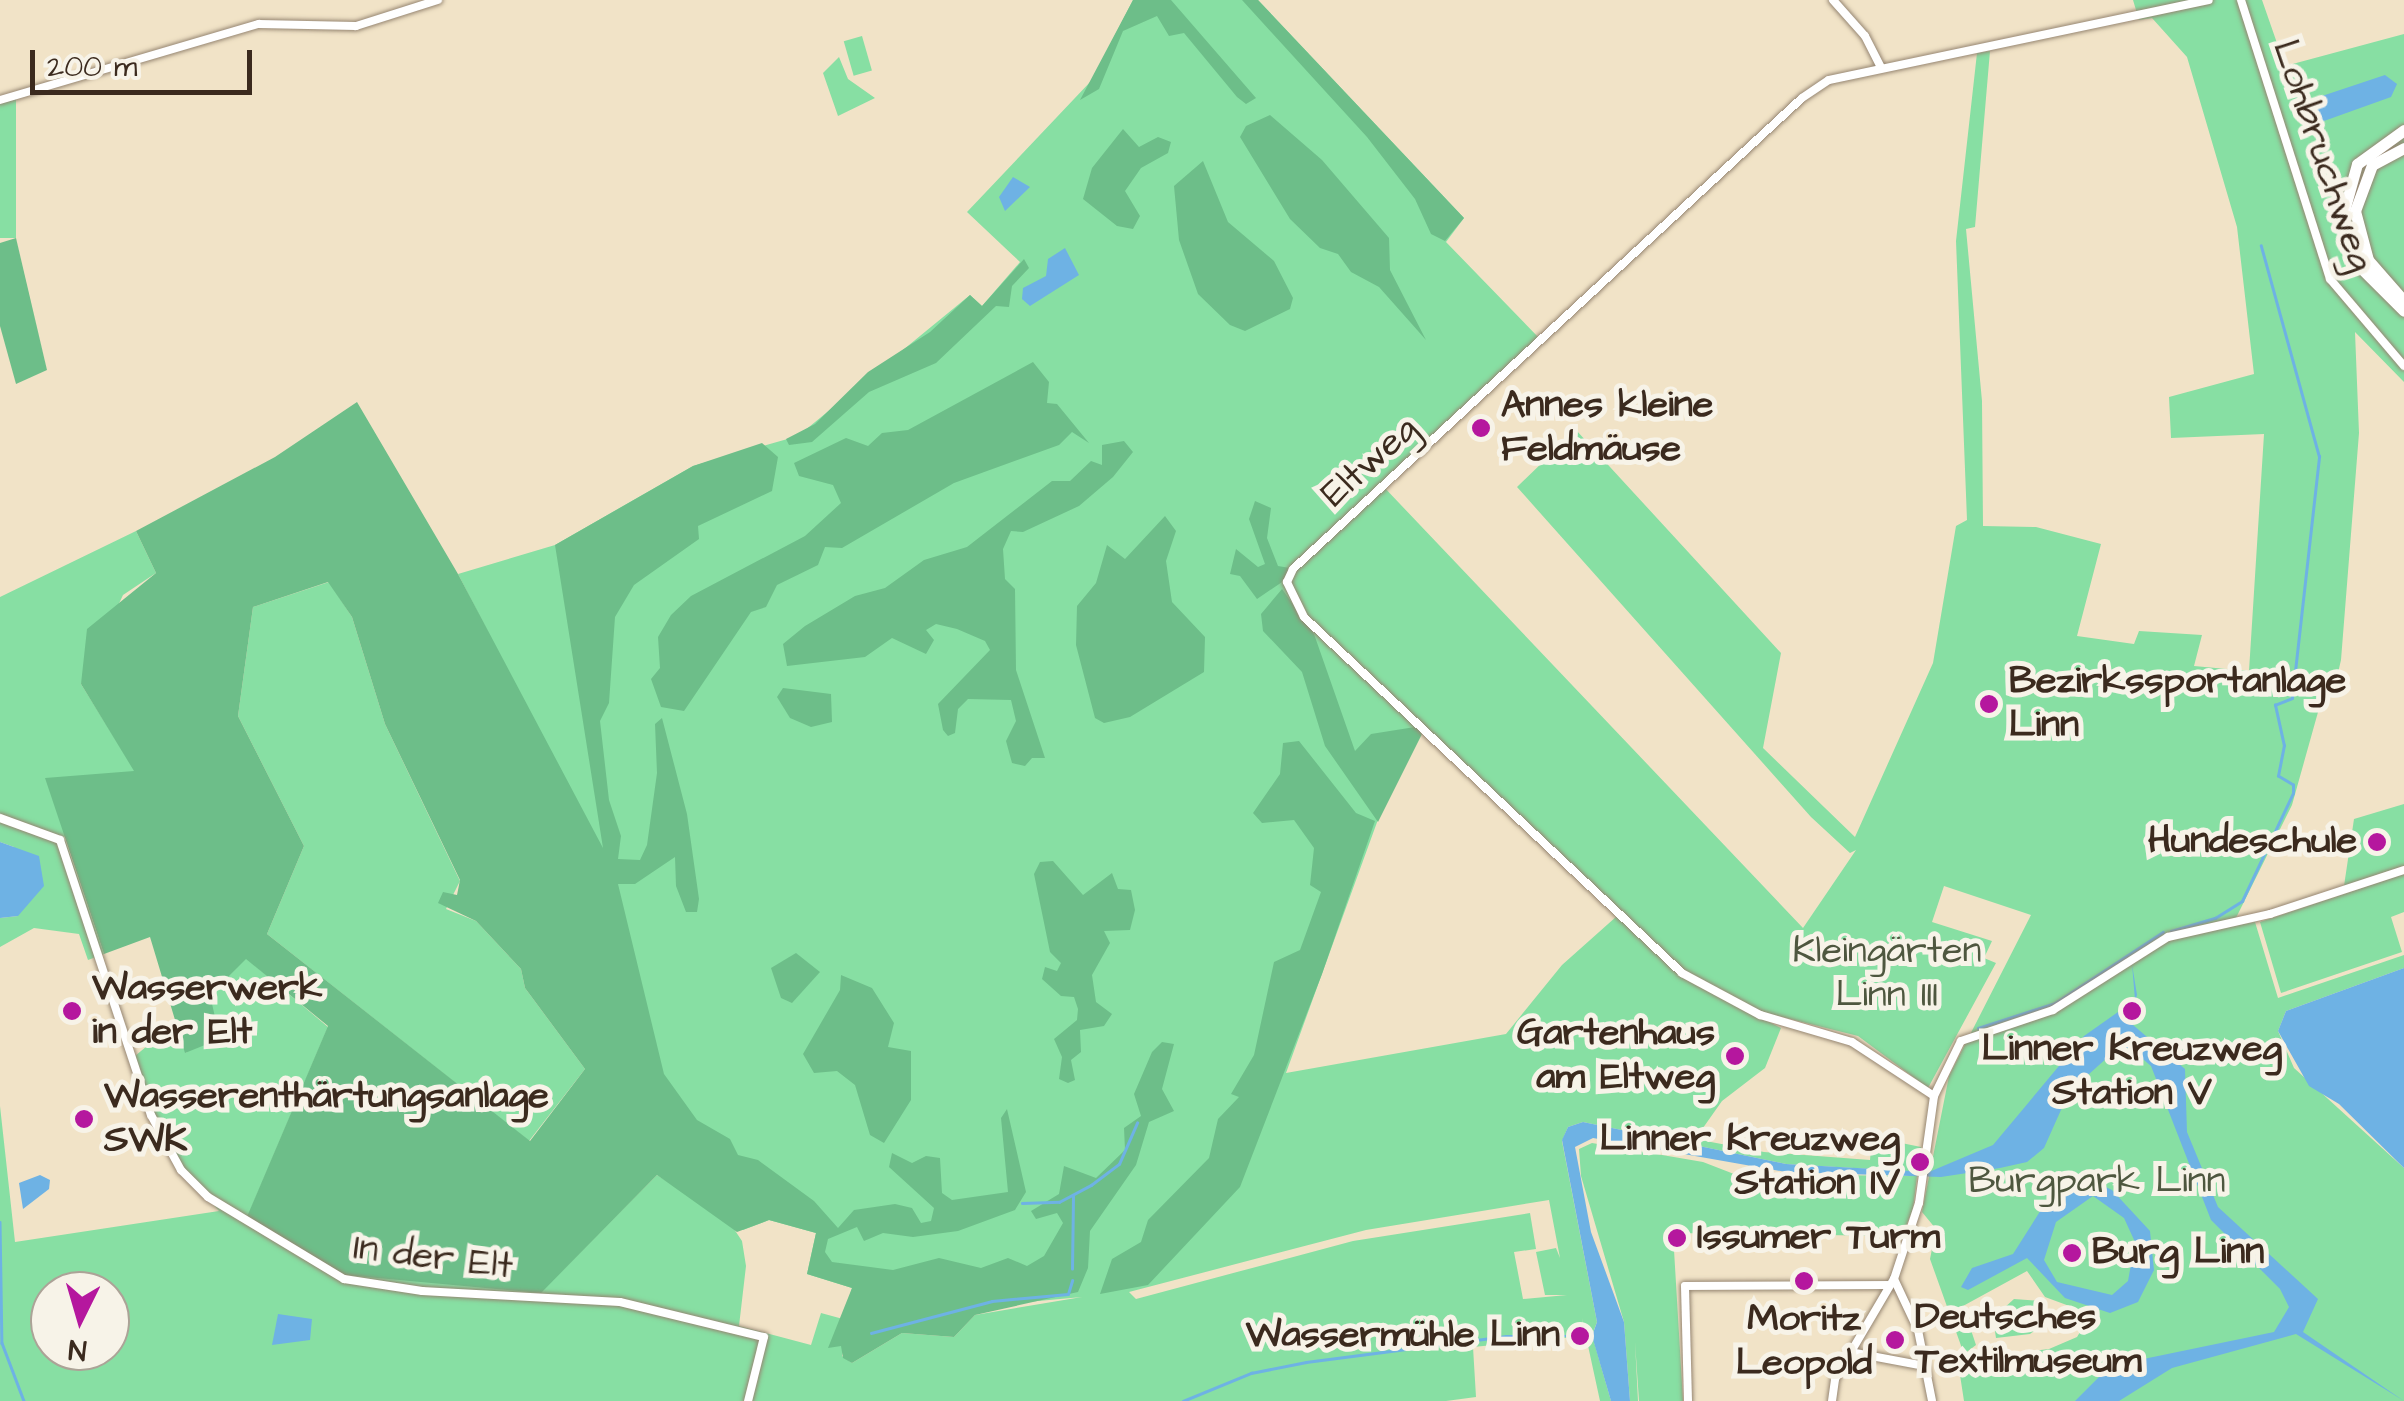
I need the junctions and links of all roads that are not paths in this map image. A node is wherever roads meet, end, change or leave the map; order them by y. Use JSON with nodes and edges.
{"nodes":[{"id":1,"x":438,"y":0,"type":"edge"},
{"id":2,"x":1833,"y":0,"type":"edge"},
{"id":3,"x":2209,"y":0,"type":"edge"},
{"id":4,"x":2241,"y":0,"type":"edge"},
{"id":5,"x":1881,"y":68,"type":"junction"},
{"id":6,"x":0,"y":100,"type":"edge"},
{"id":7,"x":2404,"y":130,"type":"edge"},
{"id":8,"x":2404,"y":148,"type":"edge"},
{"id":9,"x":2404,"y":300,"type":"edge"},
{"id":10,"x":2404,"y":312,"type":"edge"},
{"id":11,"x":2404,"y":366,"type":"edge"},
{"id":12,"x":0,"y":818,"type":"edge"},
{"id":13,"x":2404,"y":870,"type":"edge"},
{"id":14,"x":1934,"y":1096,"type":"junction"},
{"id":15,"x":1891,"y":1282,"type":"junction"},
{"id":16,"x":1850,"y":1352,"type":"junction"},
{"id":17,"x":1926,"y":1366,"type":"junction"},
{"id":18,"x":748,"y":1401,"type":"edge"},
{"id":19,"x":1688,"y":1401,"type":"edge"},
{"id":20,"x":1832,"y":1401,"type":"edge"},
{"id":21,"x":1932,"y":1401,"type":"edge"}],
"edges":[{"from":1,"to":6,"type":"street"},
{"from":2,"to":5,"type":"street"},
{"from":3,"to":5,"type":"street","name":"Eltweg"},
{"from":4,"to":11,"type":"street","name":"Lohbruchweg"},
{"from":5,"to":14,"type":"street","name":"Eltweg"},
{"from":7,"to":10,"type":"highway"},
{"from":8,"to":9,"type":"highway"},
{"from":12,"to":18,"type":"street","name":"In der Elt"},
{"from":13,"to":14,"type":"street"},
{"from":14,"to":15,"type":"street"},
{"from":15,"to":16,"type":"street"},
{"from":15,"to":17,"type":"street"},
{"from":15,"to":19,"type":"street"},
{"from":16,"to":17,"type":"street"},
{"from":16,"to":20,"type":"street"},
{"from":17,"to":21,"type":"street"}]}
